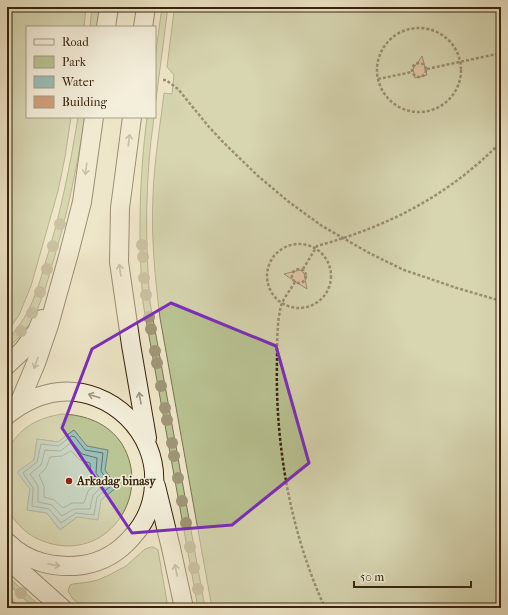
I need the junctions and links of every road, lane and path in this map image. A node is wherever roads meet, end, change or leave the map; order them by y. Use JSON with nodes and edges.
{"nodes":[{"id":1,"x":109,"y":7,"type":"edge"},
{"id":2,"x":146,"y":7,"type":"edge"},
{"id":3,"x":106,"y":26,"type":"edge"},
{"id":4,"x":143,"y":26,"type":"edge"},
{"id":5,"x":501,"y":53,"type":"edge"},
{"id":6,"x":460,"y":62,"type":"junction"},
{"id":7,"x":427,"y":69,"type":"junction"},
{"id":8,"x":412,"y":72,"type":"junction"},
{"id":9,"x":378,"y":79,"type":"junction"},
{"id":10,"x":163,"y":80,"type":"dead end"},
{"id":11,"x":94,"y":118,"type":"edge"},
{"id":12,"x":132,"y":118,"type":"edge"},
{"id":13,"x":501,"y":142,"type":"edge"},
{"id":14,"x":344,"y":238,"type":"junction"},
{"id":15,"x":316,"y":249,"type":"junction"},
{"id":16,"x":69,"y":253,"type":"junction"},
{"id":17,"x":303,"y":270,"type":"junction"},
{"id":18,"x":295,"y":282,"type":"junction"},
{"id":19,"x":501,"y":301,"type":"edge"},
{"id":20,"x":282,"y":304,"type":"junction"},
{"id":21,"x":7,"y":365,"type":"edge"},
{"id":22,"x":10,"y":413,"type":"edge"},
{"id":23,"x":150,"y":450,"type":"junction"},
{"id":24,"x":154,"y":479,"type":"junction"},
{"id":25,"x":7,"y":542,"type":"edge"},
{"id":26,"x":7,"y":559,"type":"edge"},
{"id":27,"x":32,"y":559,"type":"junction"},
{"id":28,"x":36,"y":585,"type":"junction"},
{"id":29,"x":62,"y":608,"type":"edge"},
{"id":30,"x":184,"y":608,"type":"edge"},
{"id":31,"x":325,"y":608,"type":"edge"}],
"edges":[{"from":1,"to":3,"type":"street"},
{"from":2,"to":4,"type":"street"},
{"from":5,"to":6,"type":"path"},
{"from":6,"to":7,"type":"path"},
{"from":6,"to":9,"type":"path"},
{"from":6,"to":9,"type":"path"},
{"from":7,"to":8,"type":"path"},
{"from":7,"to":8,"type":"path"},
{"from":8,"to":9,"type":"path"},
{"from":10,"to":14,"type":"path"},
{"from":11,"to":16,"type":"street","one_way":true},
{"from":23,"to":12,"type":"street","one_way":true},
{"from":13,"to":14,"type":"path"},
{"from":14,"to":15,"type":"path"},
{"from":14,"to":19,"type":"path"},
{"from":15,"to":17,"type":"path"},
{"from":15,"to":20,"type":"path"},
{"from":15,"to":20,"type":"path"},
{"from":16,"to":21,"type":"street"},
{"from":16,"to":22,"type":"street","one_way":true},
{"from":17,"to":18,"type":"path"},
{"from":17,"to":18,"type":"path"},
{"from":18,"to":20,"type":"path"},
{"from":20,"to":31,"type":"path"},
{"from":23,"to":22,"type":"street","one_way":true},
{"from":23,"to":24,"type":"street"},
{"from":27,"to":24,"type":"street","one_way":true},
{"from":30,"to":24,"type":"street","one_way":true},
{"from":25,"to":27,"type":"street"},
{"from":26,"to":28,"type":"street"},
{"from":27,"to":28,"type":"street"},
{"from":28,"to":29,"type":"street"}]}
